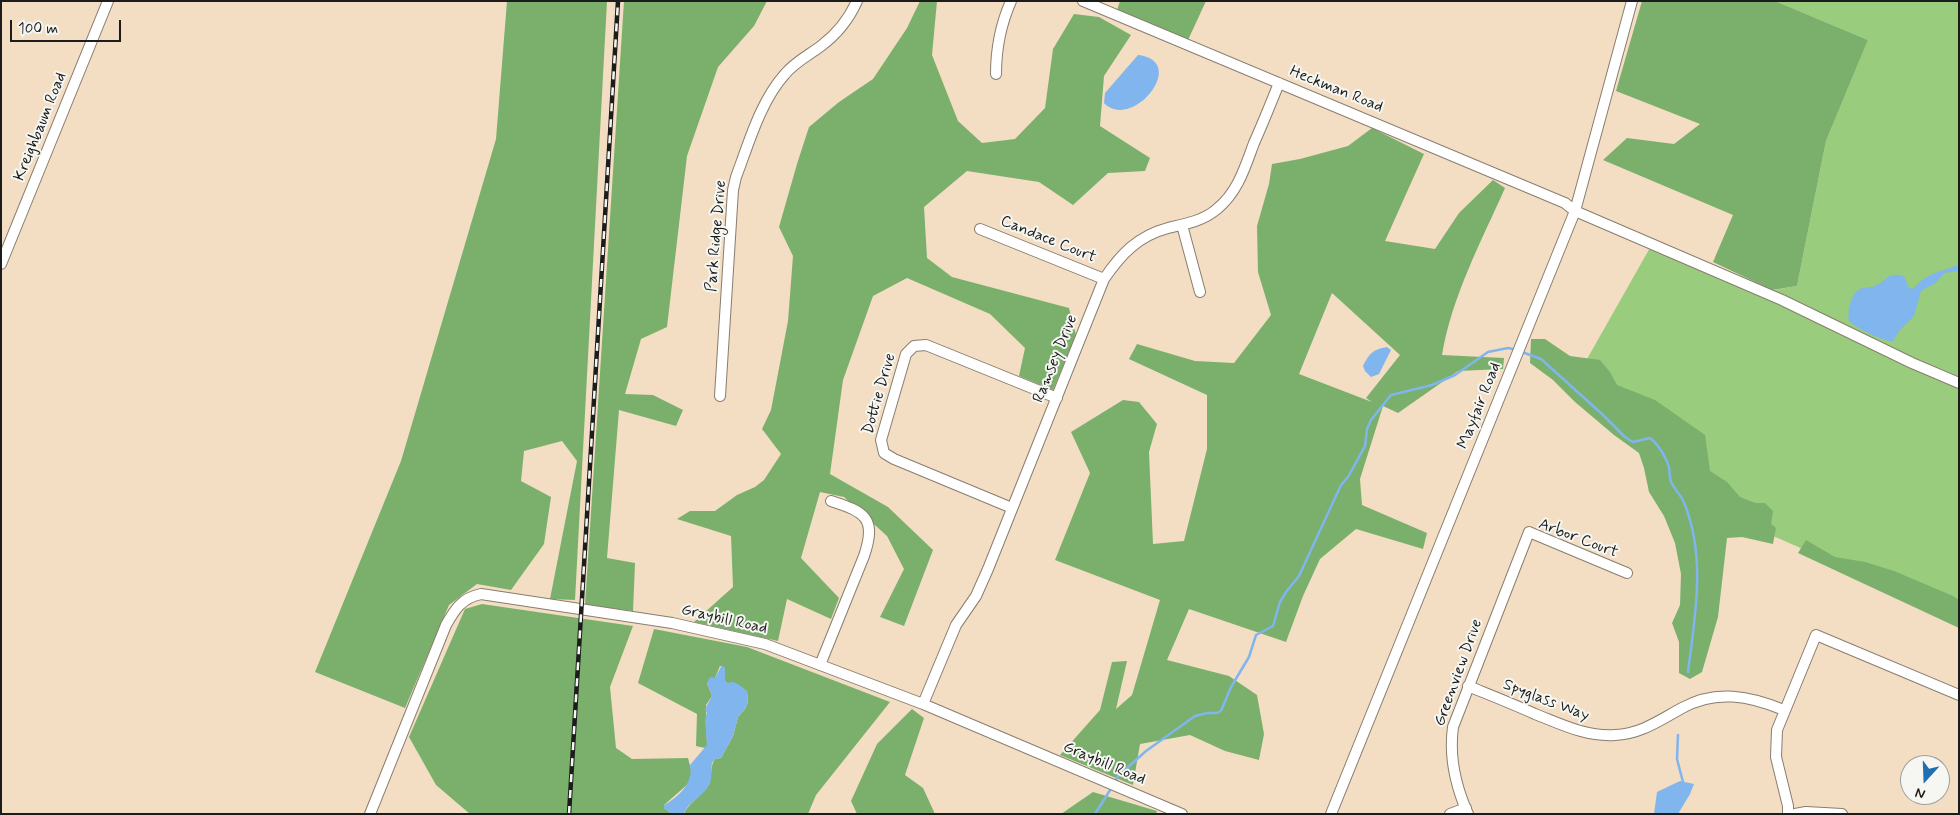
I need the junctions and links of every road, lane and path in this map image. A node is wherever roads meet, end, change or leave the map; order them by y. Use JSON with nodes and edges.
{"nodes":[{"id":1,"x":108,"y":1,"type":"edge"},
{"id":2,"x":857,"y":1,"type":"edge"},
{"id":3,"x":1011,"y":1,"type":"edge"},
{"id":4,"x":1083,"y":1,"type":"edge"},
{"id":5,"x":1632,"y":1,"type":"edge"},
{"id":6,"x":996,"y":74,"type":"dead end"},
{"id":7,"x":1279,"y":83,"type":"junction"},
{"id":8,"x":1575,"y":211,"type":"junction"},
{"id":9,"x":1182,"y":225,"type":"junction"},
{"id":10,"x":980,"y":229,"type":"dead end"},
{"id":11,"x":1,"y":264,"type":"edge"},
{"id":12,"x":1104,"y":279,"type":"junction"},
{"id":13,"x":1200,"y":292,"type":"dead end"},
{"id":14,"x":1959,"y":383,"type":"edge"},
{"id":15,"x":720,"y":396,"type":"dead end"},
{"id":16,"x":1057,"y":398,"type":"junction"},
{"id":17,"x":830,"y":501,"type":"dead end"},
{"id":18,"x":1012,"y":508,"type":"junction"},
{"id":19,"x":1513,"y":572,"type":"joint"},
{"id":20,"x":1627,"y":573,"type":"dead end"},
{"id":21,"x":820,"y":665,"type":"junction"},
{"id":22,"x":1468,"y":686,"type":"junction"},
{"id":23,"x":1959,"y":695,"type":"edge"},
{"id":24,"x":923,"y":704,"type":"junction"},
{"id":25,"x":1784,"y":710,"type":"junction"},
{"id":26,"x":1467,"y":811,"type":"edge"},
{"id":27,"x":370,"y":814,"type":"edge"},
{"id":28,"x":1182,"y":814,"type":"edge"},
{"id":29,"x":1332,"y":814,"type":"edge"},
{"id":30,"x":1450,"y":814,"type":"edge"},
{"id":31,"x":1788,"y":814,"type":"edge"},
{"id":32,"x":1795,"y":814,"type":"edge"},
{"id":33,"x":1842,"y":814,"type":"edge"}],
"edges":[{"from":1,"to":11,"type":"street","name":"Kreighbaum Road"},
{"from":2,"to":15,"type":"street","name":"Park Ridge Drive"},
{"from":3,"to":6,"type":"street"},
{"from":4,"to":7,"type":"street","name":"Heckman Road"},
{"from":5,"to":8,"type":"street","name":"Mayfair Road"},
{"from":7,"to":8,"type":"street","name":"Heckman Road"},
{"from":7,"to":9,"type":"street","name":"Ramsey Drive"},
{"from":8,"to":14,"type":"street","name":"Heckman Road"},
{"from":8,"to":29,"type":"street","name":"Mayfair Road"},
{"from":9,"to":12,"type":"street","name":"Ramsey Drive"},
{"from":9,"to":13,"type":"street"},
{"from":10,"to":12,"type":"street","name":"Candace Court"},
{"from":12,"to":16,"type":"street","name":"Ramsey Drive"},
{"from":16,"to":18,"type":"street","name":"Ramsey Drive"},
{"from":16,"to":18,"type":"street","name":"Dottie Drive"},
{"from":17,"to":21,"type":"street"},
{"from":18,"to":24,"type":"street","name":"Ramsey Drive"},
{"from":19,"to":20,"type":"street","name":"Arbor Court"},
{"from":19,"to":22,"type":"street","name":"Greenview Drive"},
{"from":21,"to":24,"type":"street","name":"Graybill Road"},
{"from":21,"to":27,"type":"street","name":"Graybill Road"},
{"from":22,"to":25,"type":"street","name":"Spyglass Way"},
{"from":22,"to":26,"type":"street","name":"Greenview Drive"},
{"from":23,"to":25,"type":"street"},
{"from":24,"to":28,"type":"street","name":"Graybill Road"},
{"from":25,"to":31,"type":"street"},
{"from":26,"to":30,"type":"street"},
{"from":32,"to":33,"type":"street"}]}
